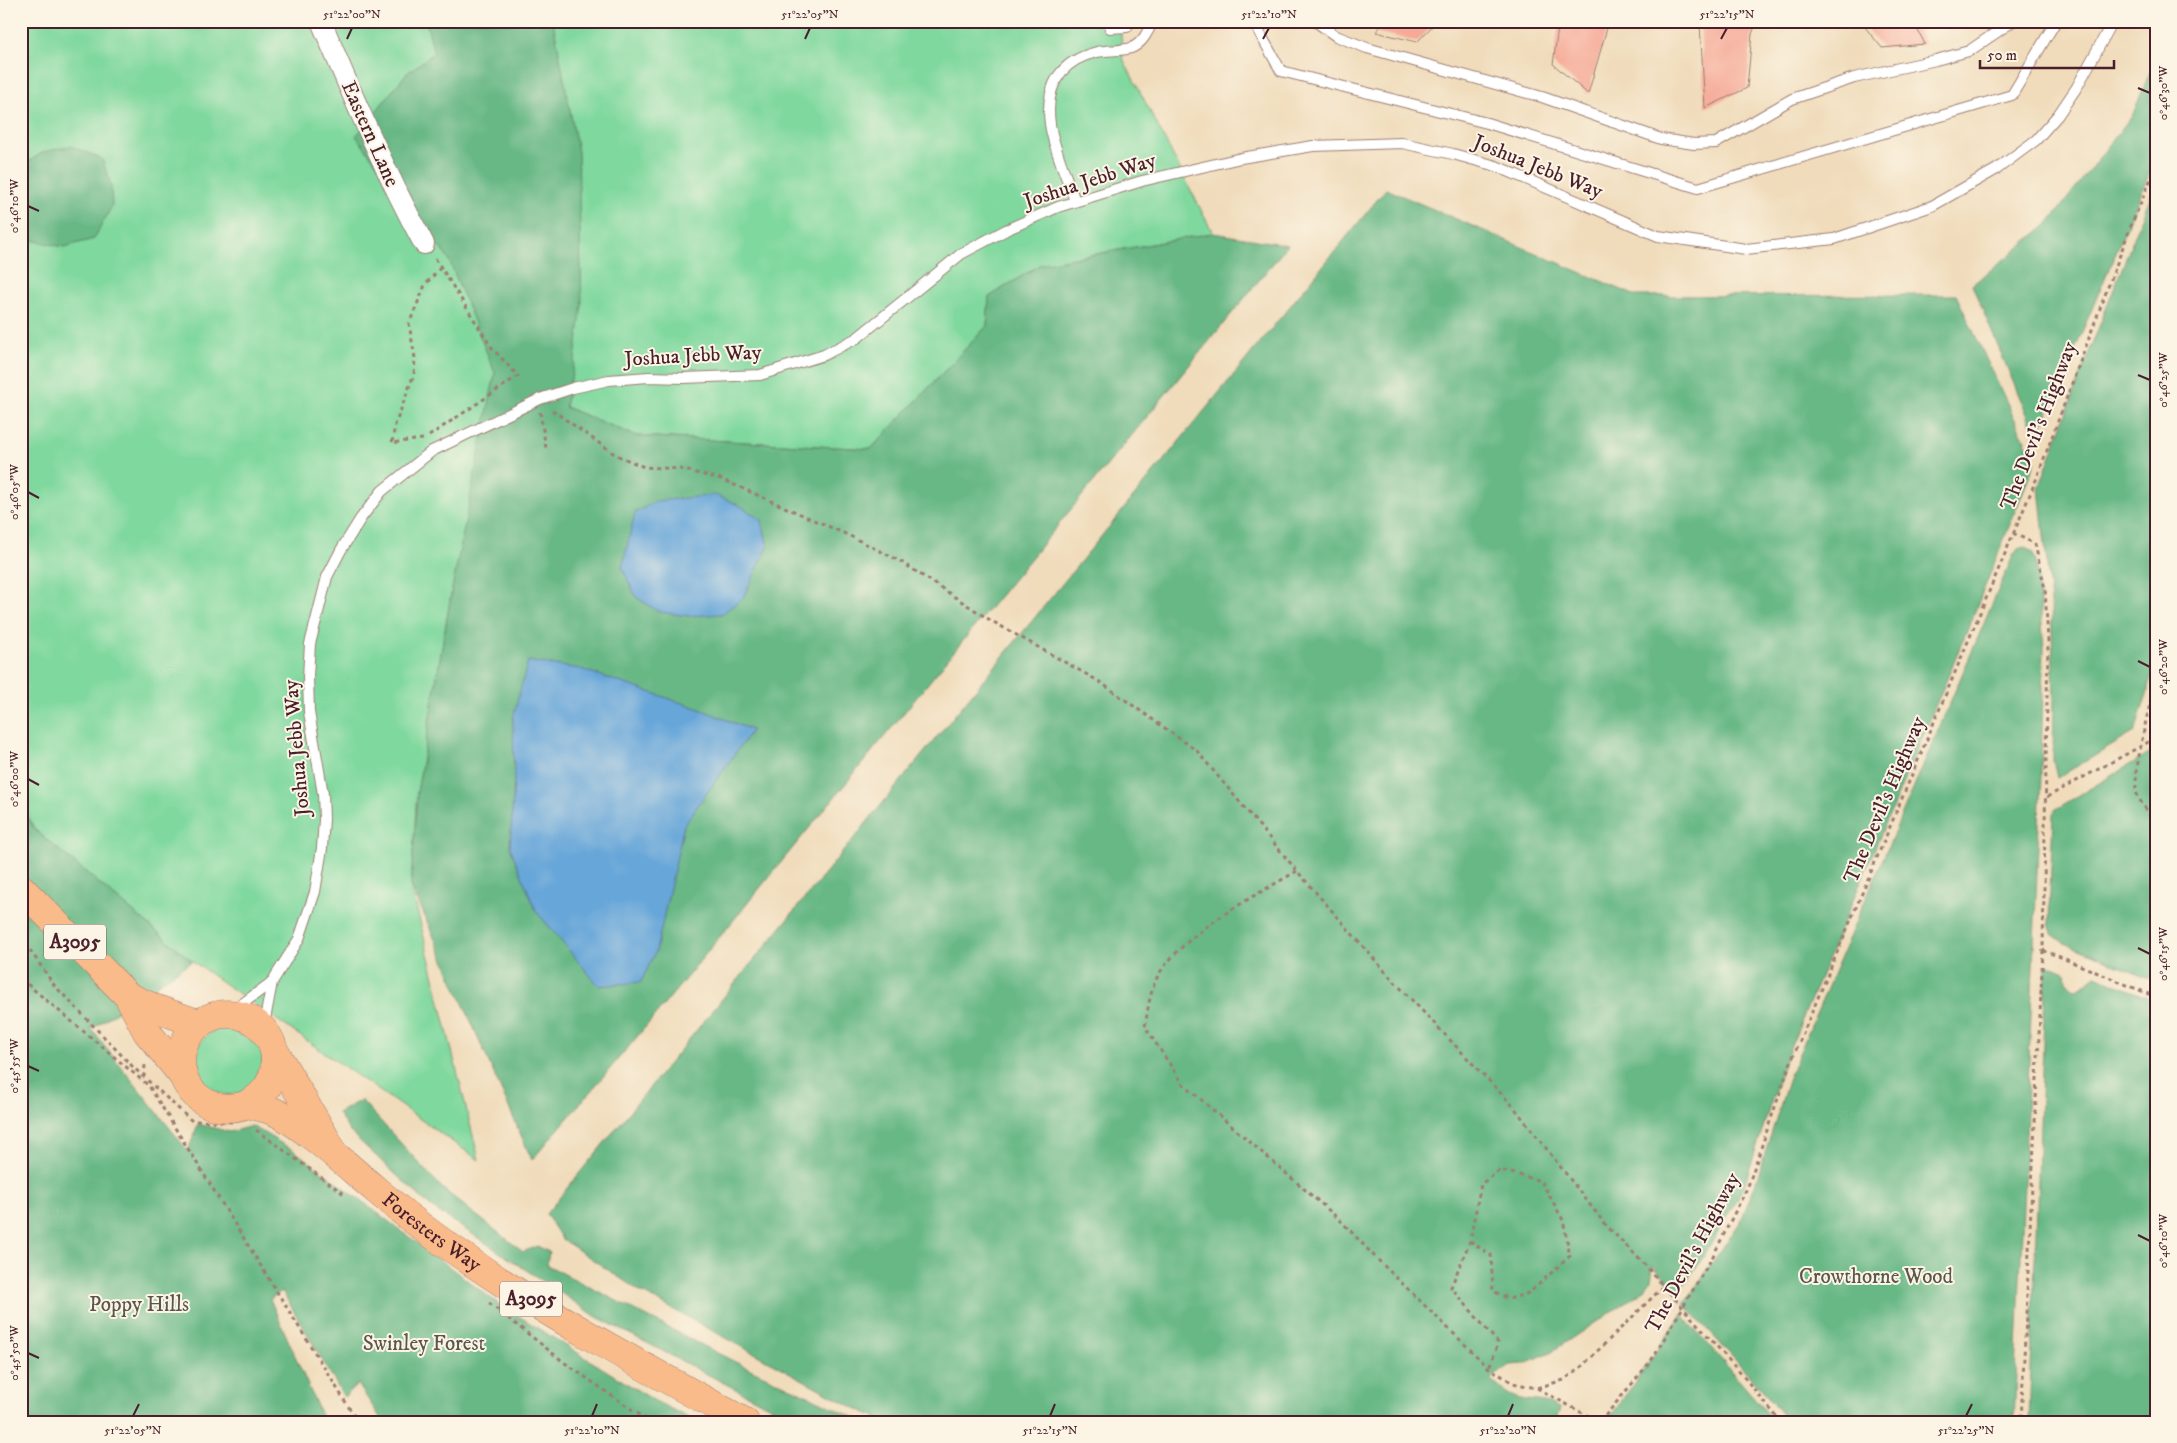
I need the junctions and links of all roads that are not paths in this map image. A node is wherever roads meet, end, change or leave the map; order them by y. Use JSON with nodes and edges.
{"nodes":[{"id":1,"x":321,"y":21,"type":"edge"},
{"id":2,"x":1128,"y":21,"type":"edge"},
{"id":3,"x":1152,"y":21,"type":"edge"},
{"id":4,"x":1253,"y":21,"type":"edge"},
{"id":5,"x":1315,"y":21,"type":"edge"},
{"id":6,"x":2013,"y":21,"type":"edge"},
{"id":7,"x":2056,"y":21,"type":"edge"},
{"id":8,"x":2112,"y":21,"type":"edge"},
{"id":9,"x":1110,"y":28,"type":"dead end"},
{"id":10,"x":1075,"y":201,"type":"junction"},
{"id":11,"x":424,"y":244,"type":"dead end"},
{"id":12,"x":21,"y":888,"type":"edge"},
{"id":13,"x":272,"y":982,"type":"junction"},
{"id":14,"x":128,"y":996,"type":"junction"},
{"id":15,"x":227,"y":1014,"type":"junction"},
{"id":16,"x":200,"y":1024,"type":"junction"},
{"id":17,"x":268,"y":1040,"type":"junction"},
{"id":18,"x":183,"y":1076,"type":"junction"},
{"id":19,"x":246,"y":1118,"type":"junction"},
{"id":20,"x":334,"y":1152,"type":"junction"},
{"id":21,"x":745,"y":1422,"type":"edge"}],
"edges":[{"from":1,"to":11,"type":"street","name":"Eastern Lane"},
{"from":2,"to":9,"type":"lane"},
{"from":3,"to":10,"type":"lane"},
{"from":4,"to":7,"type":"lane"},
{"from":5,"to":6,"type":"lane"},
{"from":8,"to":10,"type":"lane","name":"Joshua Jebb Way"},
{"from":10,"to":13,"type":"lane","name":"Joshua Jebb Way"},
{"from":12,"to":14,"type":"main road","number":"A3095"},
{"from":13,"to":15,"type":"lane","name":"Joshua Jebb Way"},
{"from":13,"to":17,"type":"lane","name":"Joshua Jebb Way"},
{"from":14,"to":16,"type":"main road","number":"A3095"},
{"from":14,"to":18,"type":"main road","number":"A3095"},
{"from":15,"to":16,"type":"main road"},
{"from":15,"to":17,"type":"main road"},
{"from":16,"to":18,"type":"main road"},
{"from":17,"to":19,"type":"main road"},
{"from":17,"to":20,"type":"main road","name":"Foresters Way","number":"A3095"},
{"from":18,"to":19,"type":"main road"},
{"from":19,"to":20,"type":"main road","name":"Foresters Way","number":"A3095"},
{"from":20,"to":21,"type":"main road","name":"Foresters Way","number":"A3095"}]}
